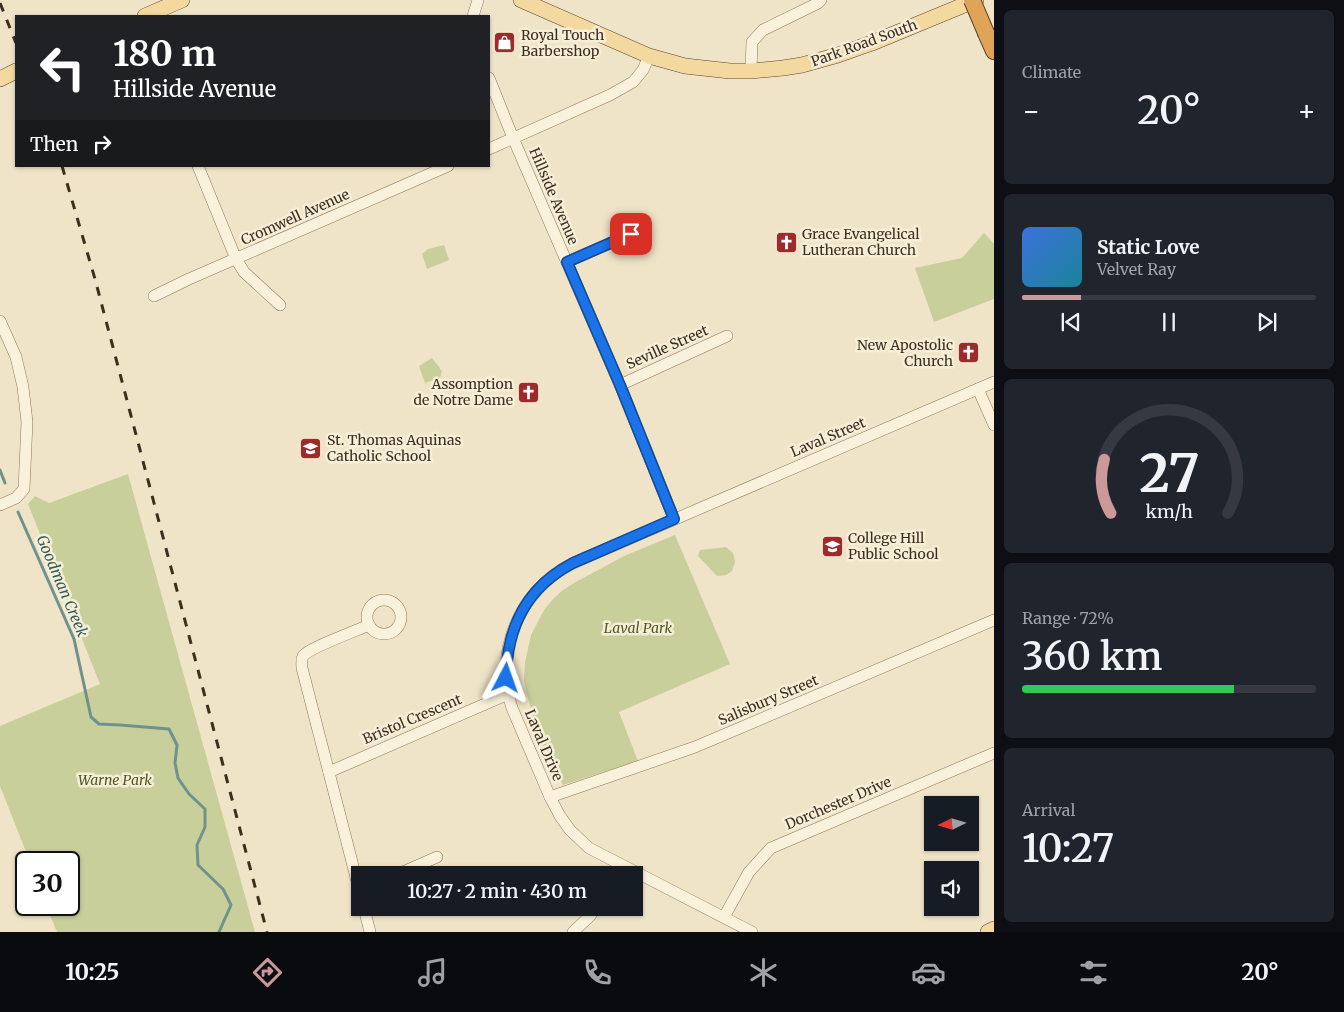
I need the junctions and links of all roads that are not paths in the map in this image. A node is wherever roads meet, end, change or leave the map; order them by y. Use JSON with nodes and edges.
{"nodes":[{"id":1,"x":478,"y":0,"type":"edge"},
{"id":2,"x":521,"y":0,"type":"edge"},
{"id":3,"x":821,"y":0,"type":"edge"},
{"id":4,"x":972,"y":0,"type":"edge"},
{"id":5,"x":976,"y":0,"type":"edge"},
{"id":6,"x":176,"y":1,"type":"edge"},
{"id":7,"x":544,"y":4,"type":"edge"},
{"id":8,"x":147,"y":15,"type":"edge"},
{"id":9,"x":473,"y":15,"type":"edge"},
{"id":10,"x":994,"y":51,"type":"edge"},
{"id":11,"x":649,"y":56,"type":"junction"},
{"id":12,"x":751,"y":70,"type":"junction"},
{"id":13,"x":15,"y":71,"type":"edge"},
{"id":14,"x":0,"y":78,"type":"edge"},
{"id":15,"x":490,"y":80,"type":"edge"},
{"id":16,"x":513,"y":138,"type":"junction"},
{"id":17,"x":490,"y":148,"type":"edge"},
{"id":18,"x":198,"y":167,"type":"edge"},
{"id":19,"x":446,"y":167,"type":"edge"},
{"id":20,"x":631,"y":234,"type":"dead end"},
{"id":21,"x":236,"y":259,"type":"junction"},
{"id":22,"x":567,"y":262,"type":"junction"},
{"id":23,"x":154,"y":296,"type":"dead end"},
{"id":24,"x":280,"y":305,"type":"dead end"},
{"id":25,"x":0,"y":321,"type":"edge"},
{"id":26,"x":727,"y":336,"type":"dead end"},
{"id":27,"x":994,"y":382,"type":"edge"},
{"id":28,"x":620,"y":385,"type":"junction"},
{"id":29,"x":978,"y":389,"type":"junction"},
{"id":30,"x":994,"y":425,"type":"edge"},
{"id":31,"x":0,"y":505,"type":"edge"},
{"id":32,"x":674,"y":519,"type":"junction"},
{"id":33,"x":994,"y":620,"type":"edge"},
{"id":34,"x":369,"y":625,"type":"dead end"},
{"id":35,"x":508,"y":694,"type":"junction"},
{"id":36,"x":994,"y":752,"type":"edge"},
{"id":37,"x":329,"y":772,"type":"junction"},
{"id":38,"x":550,"y":797,"type":"junction"},
{"id":39,"x":437,"y":857,"type":"dead end"},
{"id":40,"x":353,"y":866,"type":"edge"},
{"id":41,"x":416,"y":866,"type":"edge"},
{"id":42,"x":614,"y":866,"type":"edge"},
{"id":43,"x":643,"y":881,"type":"edge"},
{"id":44,"x":366,"y":916,"type":"edge"},
{"id":45,"x":590,"y":916,"type":"edge"},
{"id":46,"x":724,"y":917,"type":"junction"},
{"id":47,"x":994,"y":930,"type":"edge"},
{"id":48,"x":370,"y":932,"type":"edge"},
{"id":49,"x":573,"y":932,"type":"edge"},
{"id":50,"x":752,"y":932,"type":"edge"},
{"id":51,"x":988,"y":932,"type":"edge"}],
"edges":[{"from":1,"to":9,"type":"street"},
{"from":2,"to":7,"type":"main road","name":"Park Road South"},
{"from":3,"to":12,"type":"street"},
{"from":4,"to":10,"type":"highway","bridge":true},
{"from":5,"to":12,"type":"main road","name":"Park Road South"},
{"from":6,"to":8,"type":"main road"},
{"from":7,"to":11,"type":"main road","name":"Park Road South"},
{"from":11,"to":12,"type":"main road","name":"Park Road South"},
{"from":11,"to":16,"type":"street"},
{"from":13,"to":14,"type":"main road"},
{"from":15,"to":16,"type":"street","name":"Hillside Avenue"},
{"from":16,"to":17,"type":"street"},
{"from":16,"to":22,"type":"street","name":"Hillside Avenue"},
{"from":18,"to":21,"type":"street"},
{"from":19,"to":21,"type":"street","name":"Cromwell Avenue"},
{"from":20,"to":22,"type":"street"},
{"from":21,"to":23,"type":"street","name":"Cromwell Avenue"},
{"from":21,"to":24,"type":"street"},
{"from":22,"to":28,"type":"street","name":"Hillside Avenue"},
{"from":25,"to":31,"type":"street"},
{"from":26,"to":28,"type":"street","name":"Seville Street"},
{"from":27,"to":29,"type":"street","name":"Laval Street"},
{"from":28,"to":32,"type":"street","name":"Hillside Avenue"},
{"from":29,"to":30,"type":"street"},
{"from":29,"to":32,"type":"street","name":"Laval Street"},
{"from":32,"to":35,"type":"street","name":"Laval Drive"},
{"from":33,"to":38,"type":"street","name":"Salisbury Street"},
{"from":34,"to":37,"type":"street"},
{"from":35,"to":37,"type":"street","name":"Bristol Crescent"},
{"from":35,"to":38,"type":"street","name":"Laval Drive"},
{"from":36,"to":46,"type":"street","name":"Dorchester Drive"},
{"from":37,"to":40,"type":"street"},
{"from":38,"to":42,"type":"street","name":"Laval Drive"},
{"from":39,"to":41,"type":"street"},
{"from":43,"to":46,"type":"street","name":"Laval Drive"},
{"from":44,"to":48,"type":"street"},
{"from":45,"to":49,"type":"street"},
{"from":46,"to":50,"type":"street","name":"Laval Drive"},
{"from":47,"to":51,"type":"main road"}]}
